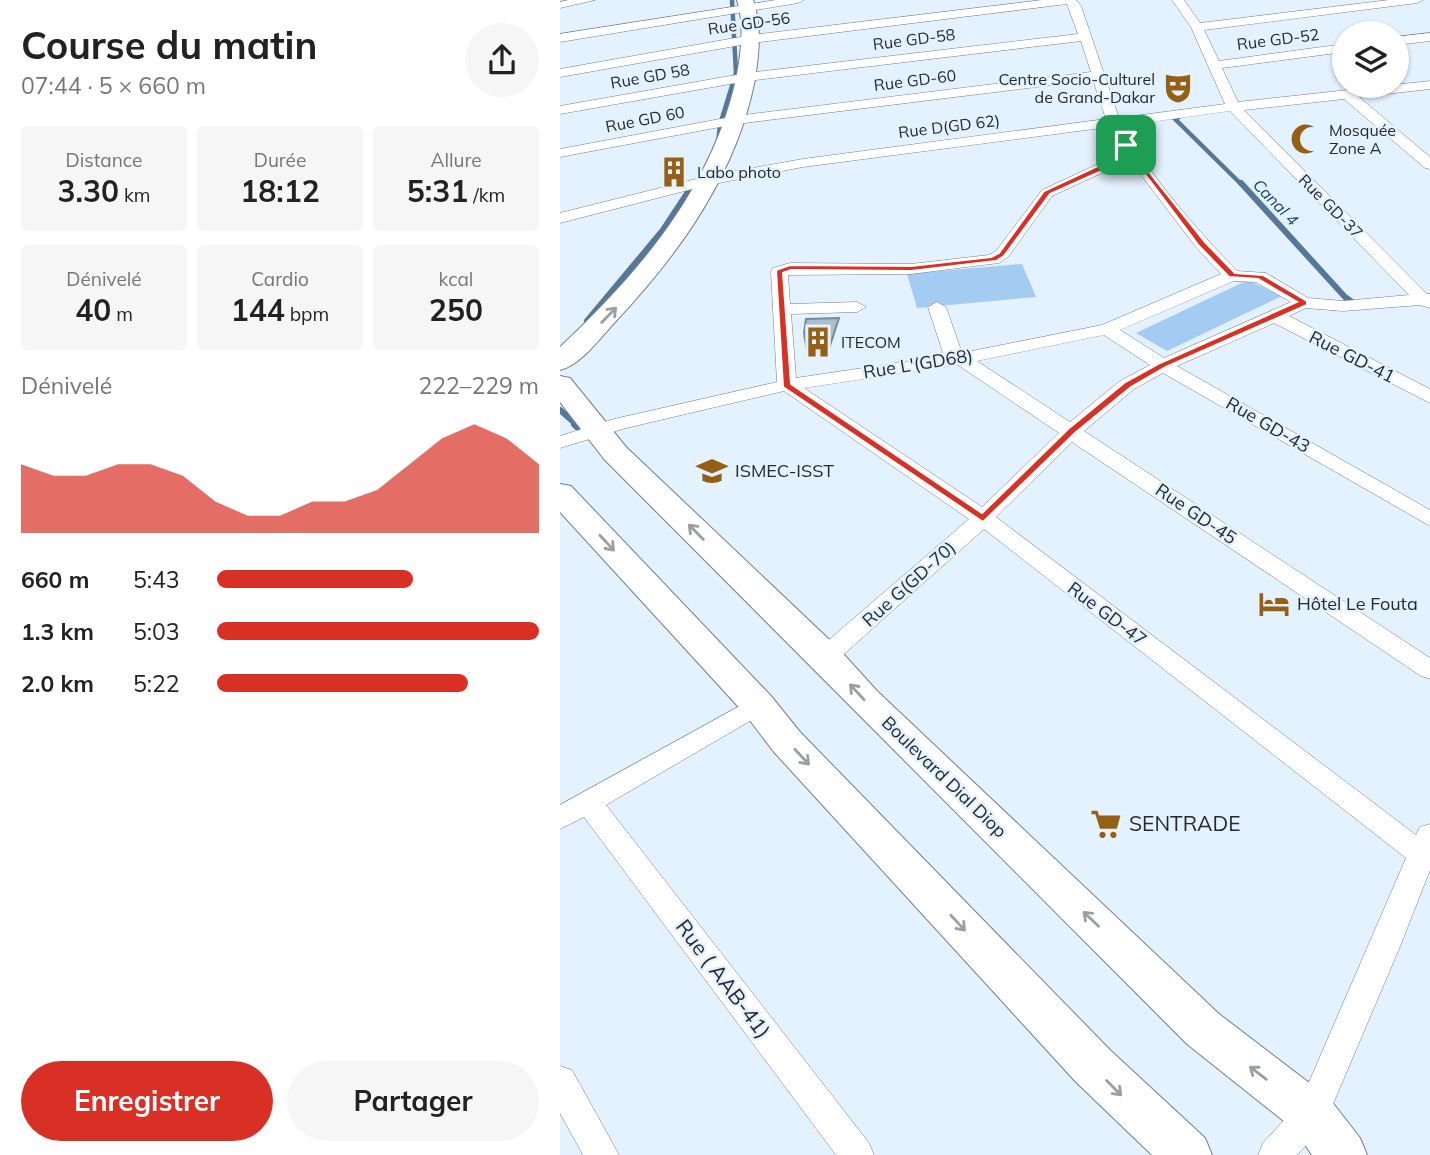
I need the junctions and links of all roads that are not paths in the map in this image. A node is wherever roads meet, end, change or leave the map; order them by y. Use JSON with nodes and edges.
{"nodes":[{"id":1,"x":589,"y":0,"type":"edge"},
{"id":2,"x":798,"y":0,"type":"edge"},
{"id":3,"x":1070,"y":0,"type":"edge"},
{"id":4,"x":1178,"y":0,"type":"edge"},
{"id":5,"x":1417,"y":0,"type":"edge"},
{"id":6,"x":746,"y":3,"type":"edge"},
{"id":7,"x":560,"y":5,"type":"edge"},
{"id":8,"x":1197,"y":27,"type":"junction"},
{"id":9,"x":1085,"y":37,"type":"junction"},
{"id":10,"x":1430,"y":37,"type":"edge"},
{"id":11,"x":560,"y":38,"type":"edge"},
{"id":12,"x":752,"y":39,"type":"junction"},
{"id":13,"x":1409,"y":39,"type":"edge"},
{"id":14,"x":1332,"y":50,"type":"edge"},
{"id":15,"x":1216,"y":65,"type":"junction"},
{"id":16,"x":560,"y":73,"type":"edge"},
{"id":17,"x":1098,"y":75,"type":"junction"},
{"id":18,"x":747,"y":77,"type":"junction"},
{"id":19,"x":1430,"y":85,"type":"edge"},
{"id":20,"x":1409,"y":87,"type":"edge"},
{"id":21,"x":1332,"y":96,"type":"edge"},
{"id":22,"x":1352,"y":98,"type":"edge"},
{"id":23,"x":1233,"y":107,"type":"junction"},
{"id":24,"x":560,"y":110,"type":"edge"},
{"id":25,"x":736,"y":120,"type":"junction"},
{"id":26,"x":1114,"y":123,"type":"junction"},
{"id":27,"x":1126,"y":145,"type":"junction"},
{"id":28,"x":560,"y":153,"type":"edge"},
{"id":29,"x":1430,"y":165,"type":"edge"},
{"id":30,"x":708,"y":181,"type":"junction"},
{"id":31,"x":560,"y":218,"type":"edge"},
{"id":32,"x":1232,"y":276,"type":"junction"},
{"id":33,"x":1427,"y":300,"type":"edge"},
{"id":34,"x":1304,"y":303,"type":"junction"},
{"id":35,"x":857,"y":307,"type":"dead end"},
{"id":36,"x":937,"y":307,"type":"dead end"},
{"id":37,"x":781,"y":309,"type":"junction"},
{"id":38,"x":1275,"y":316,"type":"junction"},
{"id":39,"x":1107,"y":329,"type":"junction"},
{"id":40,"x":958,"y":359,"type":"junction"},
{"id":41,"x":560,"y":362,"type":"edge"},
{"id":42,"x":1163,"y":365,"type":"junction"},
{"id":43,"x":560,"y":384,"type":"edge"},
{"id":44,"x":787,"y":385,"type":"junction"},
{"id":45,"x":1430,"y":397,"type":"edge"},
{"id":46,"x":596,"y":430,"type":"junction"},
{"id":47,"x":1072,"y":431,"type":"junction"},
{"id":48,"x":560,"y":442,"type":"edge"},
{"id":49,"x":560,"y":493,"type":"edge"},
{"id":50,"x":983,"y":518,"type":"junction"},
{"id":51,"x":1430,"y":519,"type":"edge"},
{"id":52,"x":825,"y":657,"type":"junction"},
{"id":53,"x":1430,"y":670,"type":"edge"},
{"id":54,"x":758,"y":705,"type":"junction"},
{"id":55,"x":590,"y":803,"type":"junction"},
{"id":56,"x":560,"y":818,"type":"edge"},
{"id":57,"x":1425,"y":844,"type":"edge"},
{"id":58,"x":560,"y":1081,"type":"edge"},
{"id":59,"x":1312,"y":1114,"type":"junction"},
{"id":60,"x":602,"y":1155,"type":"edge"},
{"id":61,"x":857,"y":1155,"type":"edge"},
{"id":62,"x":1187,"y":1155,"type":"edge"},
{"id":63,"x":1275,"y":1155,"type":"edge"},
{"id":64,"x":1342,"y":1155,"type":"edge"}],
"edges":[{"from":1,"to":7,"type":"street"},
{"from":2,"to":6,"type":"street"},
{"from":3,"to":9,"type":"street"},
{"from":3,"to":12,"type":"street","name":"Rue GD-56"},
{"from":4,"to":8,"type":"street"},
{"from":5,"to":8,"type":"street"},
{"from":6,"to":11,"type":"street"},
{"from":6,"to":12,"type":"main road"},
{"from":8,"to":15,"type":"street"},
{"from":9,"to":17,"type":"street"},
{"from":9,"to":18,"type":"street","name":"Rue GD-58"},
{"from":10,"to":13,"type":"street"},
{"from":12,"to":16,"type":"street","name":"Rue GD-56"},
{"from":12,"to":18,"type":"main road"},
{"from":14,"to":15,"type":"street","name":"Rue GD-52"},
{"from":15,"to":23,"type":"street"},
{"from":17,"to":25,"type":"street","name":"Rue GD-60"},
{"from":17,"to":26,"type":"street"},
{"from":18,"to":24,"type":"street","name":"Rue GD 58"},
{"from":18,"to":25,"type":"main road"},
{"from":19,"to":20,"type":"street","name":"Rue D(GD 62)"},
{"from":21,"to":23,"type":"street","name":"Rue D(GD 62)"},
{"from":22,"to":29,"type":"street"},
{"from":23,"to":26,"type":"street","name":"Rue D(GD 62)"},
{"from":23,"to":33,"type":"street","name":"Rue GD-37"},
{"from":25,"to":28,"type":"street","name":"Rue GD 60"},
{"from":25,"to":30,"type":"main road"},
{"from":26,"to":27,"type":"street"},
{"from":26,"to":30,"type":"street","name":"Rue D(GD 62)"},
{"from":27,"to":32,"type":"street"},
{"from":27,"to":37,"type":"street"},
{"from":30,"to":31,"type":"street","name":"Rue D(GD 62)"},
{"from":41,"to":30,"type":"main road","one_way":true},
{"from":32,"to":34,"type":"street"},
{"from":32,"to":39,"type":"street","name":"Rue L'(GD68)"},
{"from":33,"to":34,"type":"street"},
{"from":34,"to":38,"type":"street","name":"Rue G(GD-70)"},
{"from":35,"to":37,"type":"street"},
{"from":36,"to":40,"type":"street"},
{"from":37,"to":44,"type":"street"},
{"from":38,"to":42,"type":"street","name":"Rue G(GD-70)"},
{"from":38,"to":45,"type":"street","name":"Rue GD-41"},
{"from":39,"to":40,"type":"street","name":"Rue L'(GD68)"},
{"from":39,"to":42,"type":"street","name":"Rue GD-43"},
{"from":40,"to":44,"type":"street","name":"Rue L'(GD68)"},
{"from":40,"to":47,"type":"street","name":"Rue GD-45"},
{"from":42,"to":47,"type":"street","name":"Rue G(GD-70)"},
{"from":42,"to":51,"type":"street","name":"Rue GD-43"},
{"from":43,"to":46,"type":"main road","name":"Boulevard Dial Diop"},
{"from":44,"to":46,"type":"street","name":"Rue L'(GD68)"},
{"from":44,"to":50,"type":"street","name":"Rue GD-47"},
{"from":46,"to":48,"type":"street","name":"Rue L'(GD68)"},
{"from":52,"to":46,"type":"main road","name":"Boulevard Dial Diop","one_way":true},
{"from":47,"to":50,"type":"street","name":"Rue G(GD-70)"},
{"from":47,"to":53,"type":"street","name":"Rue GD-45"},
{"from":49,"to":54,"type":"main road","one_way":true},
{"from":50,"to":52,"type":"street","name":"Rue G(GD-70)"},
{"from":50,"to":57,"type":"street","name":"Rue GD-47"},
{"from":59,"to":52,"type":"main road","name":"Boulevard Dial Diop","one_way":true},
{"from":54,"to":55,"type":"street"},
{"from":54,"to":62,"type":"main road","one_way":true},
{"from":55,"to":56,"type":"street"},
{"from":55,"to":61,"type":"street","name":"Rue ( AAB-41)"},
{"from":57,"to":59,"type":"street"},
{"from":58,"to":60,"type":"street"},
{"from":59,"to":63,"type":"street"},
{"from":59,"to":64,"type":"main road","name":"Boulevard Dial Diop"}]}
